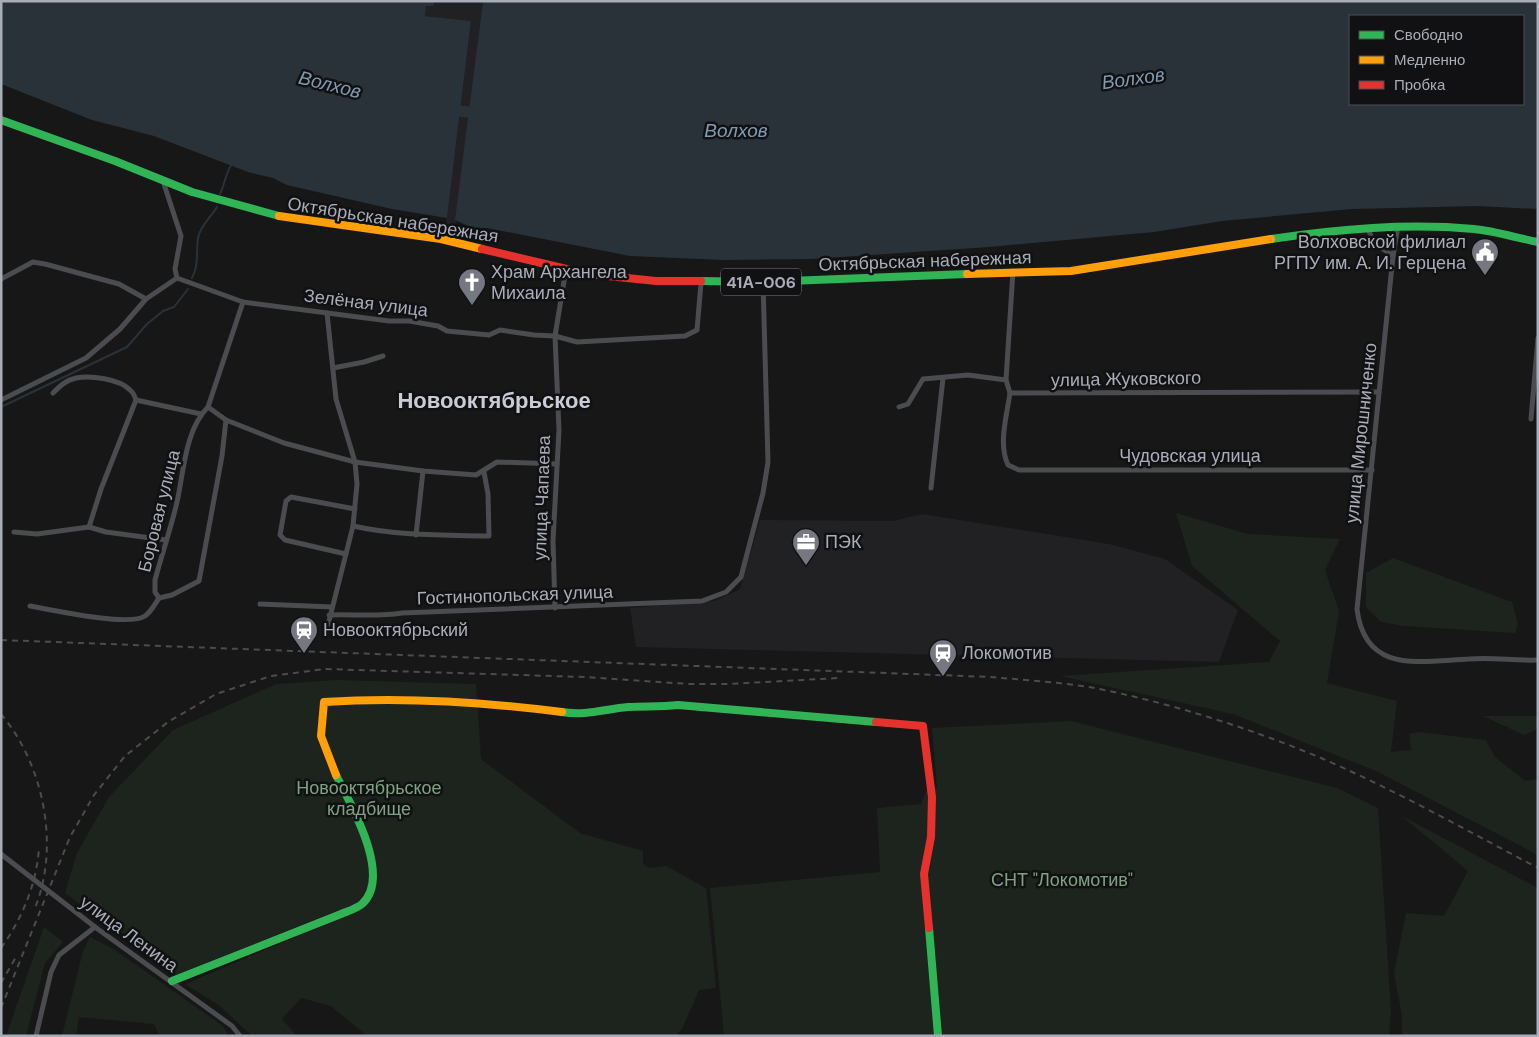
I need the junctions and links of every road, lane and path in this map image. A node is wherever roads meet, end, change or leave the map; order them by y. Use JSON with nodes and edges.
{"nodes":[{"id":1,"x":1,"y":120,"type":"edge"},
{"id":2,"x":163,"y":181,"type":"junction"},
{"id":3,"x":1398,"y":226,"type":"junction"},
{"id":4,"x":1368,"y":228,"type":"junction"},
{"id":5,"x":1538,"y":242,"type":"edge"},
{"id":6,"x":1393,"y":256,"type":"junction"},
{"id":7,"x":566,"y":269,"type":"junction"},
{"id":8,"x":1014,"y":271,"type":"junction"},
{"id":9,"x":177,"y":278,"type":"junction"},
{"id":10,"x":1,"y":279,"type":"edge"},
{"id":11,"x":763,"y":282,"type":"junction"},
{"id":12,"x":701,"y":283,"type":"junction"},
{"id":13,"x":146,"y":299,"type":"junction"},
{"id":14,"x":243,"y":302,"type":"junction"},
{"id":15,"x":327,"y":314,"type":"junction"},
{"id":16,"x":555,"y":336,"type":"junction"},
{"id":17,"x":1538,"y":338,"type":"edge"},
{"id":18,"x":383,"y":356,"type":"dead end"},
{"id":19,"x":333,"y":368,"type":"junction"},
{"id":20,"x":942,"y":378,"type":"junction"},
{"id":21,"x":1006,"y":380,"type":"junction"},
{"id":22,"x":1378,"y":392,"type":"junction"},
{"id":23,"x":53,"y":393,"type":"dead end"},
{"id":24,"x":1010,"y":393,"type":"junction"},
{"id":25,"x":1,"y":400,"type":"edge"},
{"id":26,"x":136,"y":400,"type":"junction"},
{"id":27,"x":899,"y":406,"type":"dead end"},
{"id":28,"x":208,"y":407,"type":"junction"},
{"id":29,"x":201,"y":414,"type":"junction"},
{"id":30,"x":1531,"y":418,"type":"dead end"},
{"id":31,"x":226,"y":420,"type":"junction"},
{"id":32,"x":355,"y":462,"type":"junction"},
{"id":33,"x":557,"y":464,"type":"junction"},
{"id":34,"x":1372,"y":470,"type":"junction"},
{"id":35,"x":423,"y":471,"type":"junction"},
{"id":36,"x":484,"y":472,"type":"junction"},
{"id":37,"x":931,"y":488,"type":"dead end"},
{"id":38,"x":355,"y":509,"type":"junction"},
{"id":39,"x":353,"y":526,"type":"junction"},
{"id":40,"x":89,"y":527,"type":"junction"},
{"id":41,"x":14,"y":532,"type":"dead end"},
{"id":42,"x":416,"y":535,"type":"junction"},
{"id":43,"x":166,"y":540,"type":"junction"},
{"id":44,"x":346,"y":554,"type":"junction"},
{"id":45,"x":159,"y":598,"type":"junction"},
{"id":46,"x":260,"y":604,"type":"dead end"},
{"id":47,"x":30,"y":606,"type":"dead end"},
{"id":48,"x":332,"y":607,"type":"junction"},
{"id":49,"x":555,"y":608,"type":"junction"},
{"id":50,"x":330,"y":615,"type":"junction"},
{"id":51,"x":326,"y":633,"type":"dead end"},
{"id":52,"x":1538,"y":660,"type":"edge"},
{"id":53,"x":1,"y":854,"type":"edge"},
{"id":54,"x":95,"y":927,"type":"junction"},
{"id":55,"x":172,"y":981,"type":"junction"},
{"id":56,"x":36,"y":1036,"type":"edge"},
{"id":57,"x":240,"y":1036,"type":"edge"},
{"id":58,"x":938,"y":1036,"type":"edge"}],
"edges":[{"from":1,"to":2,"type":"main road","name":"Октябрьская набережная","number":"41А-006"},
{"from":2,"to":7,"type":"main road","name":"Октябрьская набережная","number":"41А-006"},
{"from":2,"to":9,"type":"street"},
{"from":3,"to":4,"type":"main road","name":"Октябрьская набережная","number":"41А-006"},
{"from":3,"to":5,"type":"main road","name":"Октябрьская набережная","number":"41А-006"},
{"from":3,"to":6,"type":"street","name":"улица Мирошниченко"},
{"from":4,"to":6,"type":"street"},
{"from":4,"to":8,"type":"main road","name":"Октябрьская набережная","number":"41А-006"},
{"from":6,"to":22,"type":"street","name":"улица Мирошниченко"},
{"from":7,"to":12,"type":"main road","name":"Октябрьская набережная","number":"41А-006"},
{"from":7,"to":16,"type":"street","name":"улица Чапаева"},
{"from":8,"to":11,"type":"main road","name":"Октябрьская набережная","number":"41А-006"},
{"from":8,"to":21,"type":"street"},
{"from":9,"to":13,"type":"street"},
{"from":9,"to":14,"type":"street","name":"Зелёная улица"},
{"from":10,"to":13,"type":"street"},
{"from":11,"to":12,"type":"main road","name":"Октябрьская набережная","number":"41А-006"},
{"from":11,"to":49,"type":"street","name":"Гостинопольская улица"},
{"from":12,"to":16,"type":"street","name":"Зелёная улица"},
{"from":13,"to":25,"type":"street"},
{"from":14,"to":15,"type":"street","name":"Зелёная улица"},
{"from":14,"to":28,"type":"street"},
{"from":15,"to":16,"type":"street","name":"Зелёная улица"},
{"from":15,"to":19,"type":"street"},
{"from":16,"to":33,"type":"street","name":"улица Чапаева"},
{"from":17,"to":30,"type":"street"},
{"from":18,"to":19,"type":"street"},
{"from":19,"to":32,"type":"street"},
{"from":20,"to":21,"type":"street"},
{"from":20,"to":27,"type":"street"},
{"from":20,"to":37,"type":"street"},
{"from":21,"to":24,"type":"street"},
{"from":22,"to":24,"type":"street","name":"улица Жуковского"},
{"from":22,"to":34,"type":"street","name":"улица Мирошниченко"},
{"from":23,"to":26,"type":"street"},
{"from":24,"to":34,"type":"street","name":"Чудовская улица"},
{"from":26,"to":29,"type":"street"},
{"from":26,"to":40,"type":"street"},
{"from":28,"to":29,"type":"street","name":"Боровая улица"},
{"from":28,"to":31,"type":"street"},
{"from":29,"to":43,"type":"street","name":"Боровая улица"},
{"from":31,"to":32,"type":"street"},
{"from":31,"to":45,"type":"street","name":"Боровая улица"},
{"from":32,"to":35,"type":"street"},
{"from":32,"to":38,"type":"street"},
{"from":33,"to":36,"type":"street"},
{"from":33,"to":49,"type":"street","name":"улица Чапаева"},
{"from":34,"to":52,"type":"street","name":"улица Мирошниченко"},
{"from":35,"to":36,"type":"street"},
{"from":35,"to":42,"type":"street"},
{"from":36,"to":42,"type":"street"},
{"from":38,"to":39,"type":"street"},
{"from":38,"to":44,"type":"street"},
{"from":39,"to":42,"type":"street"},
{"from":39,"to":44,"type":"street"},
{"from":40,"to":41,"type":"street"},
{"from":40,"to":43,"type":"street"},
{"from":43,"to":45,"type":"street","name":"Боровая улица"},
{"from":44,"to":48,"type":"street"},
{"from":45,"to":47,"type":"street"},
{"from":46,"to":48,"type":"street"},
{"from":48,"to":50,"type":"street"},
{"from":49,"to":50,"type":"street","name":"Гостинопольская улица"},
{"from":50,"to":51,"type":"street"},
{"from":53,"to":54,"type":"street","name":"улица Ленина"},
{"from":54,"to":55,"type":"street","name":"улица Ленина"},
{"from":54,"to":56,"type":"street"},
{"from":55,"to":57,"type":"street","name":"улица Ленина"},
{"from":55,"to":58,"type":"main road"}]}
